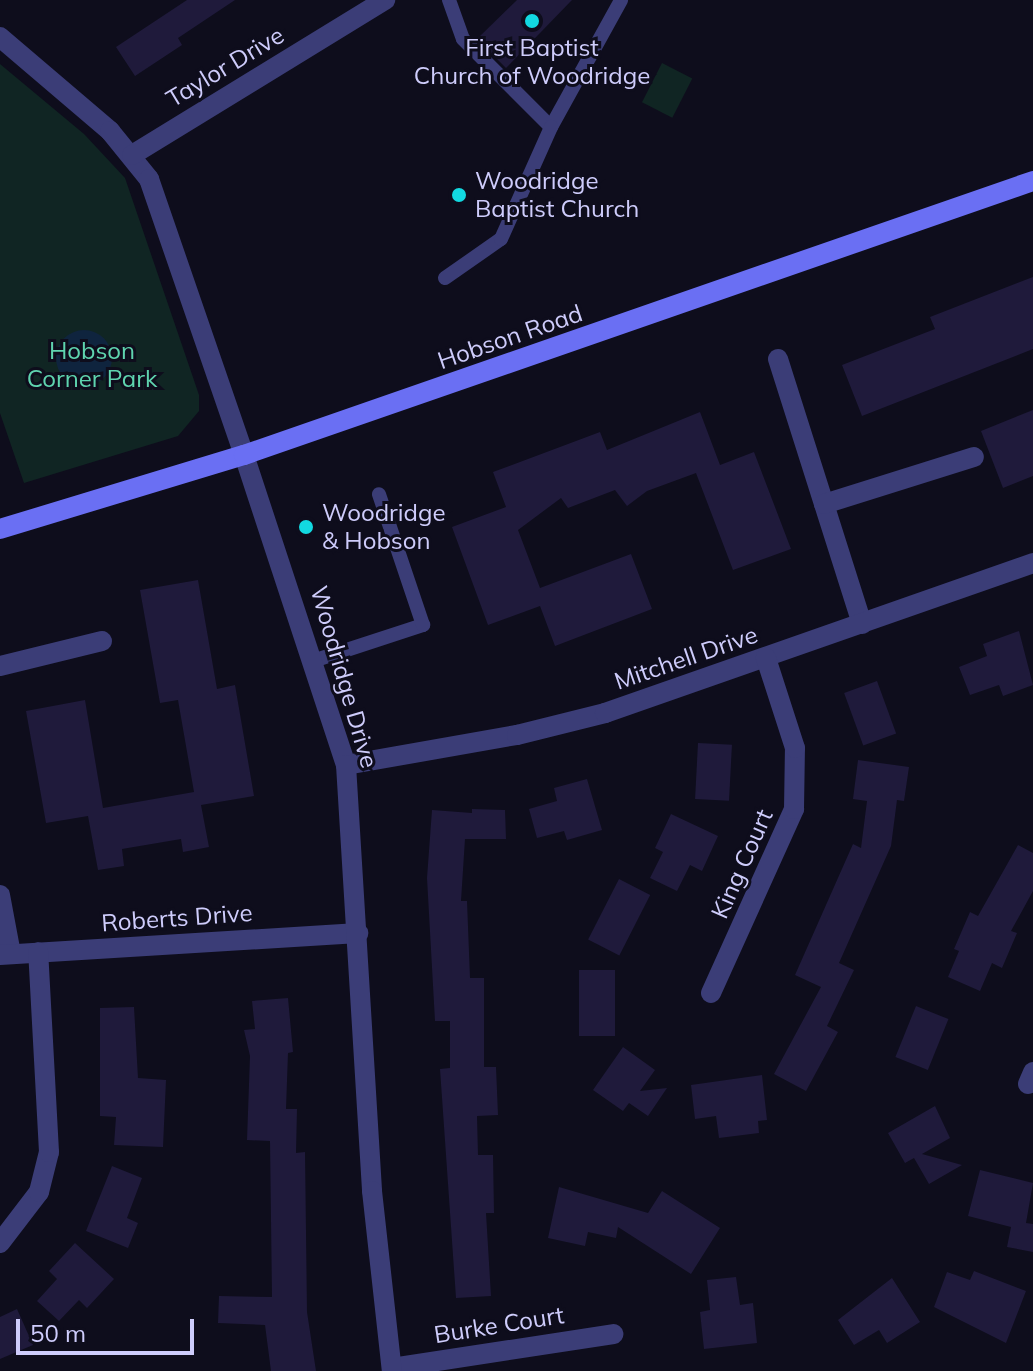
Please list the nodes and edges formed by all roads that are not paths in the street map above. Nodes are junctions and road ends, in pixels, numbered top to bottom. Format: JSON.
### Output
{"nodes":[{"id":1,"x":385,"y":0,"type":"edge"},
{"id":2,"x":621,"y":0,"type":"edge"},
{"id":3,"x":455,"y":2,"type":"edge"},
{"id":4,"x":0,"y":37,"type":"edge"},
{"id":5,"x":551,"y":127,"type":"junction"},
{"id":6,"x":132,"y":155,"type":"junction"},
{"id":7,"x":1033,"y":181,"type":"edge"},
{"id":8,"x":445,"y":278,"type":"dead end"},
{"id":9,"x":778,"y":359,"type":"dead end"},
{"id":10,"x":244,"y":455,"type":"junction"},
{"id":11,"x":974,"y":457,"type":"dead end"},
{"id":12,"x":379,"y":494,"type":"dead end"},
{"id":13,"x":824,"y":504,"type":"junction"},
{"id":14,"x":0,"y":529,"type":"edge"},
{"id":15,"x":1033,"y":563,"type":"edge"},
{"id":16,"x":862,"y":624,"type":"junction"},
{"id":17,"x":102,"y":641,"type":"dead end"},
{"id":18,"x":766,"y":658,"type":"junction"},
{"id":19,"x":316,"y":660,"type":"junction"},
{"id":20,"x":0,"y":666,"type":"edge"},
{"id":21,"x":346,"y":765,"type":"junction"},
{"id":22,"x":0,"y":895,"type":"edge"},
{"id":23,"x":358,"y":933,"type":"junction"},
{"id":24,"x":38,"y":952,"type":"junction"},
{"id":25,"x":6,"y":954,"type":"edge"},
{"id":26,"x":711,"y":993,"type":"dead end"},
{"id":27,"x":0,"y":1243,"type":"edge"},
{"id":28,"x":613,"y":1334,"type":"dead end"},
{"id":29,"x":392,"y":1370,"type":"edge"}],
"edges":[{"from":1,"to":6,"type":"street","name":"Taylor Drive"},
{"from":2,"to":5,"type":"lane"},
{"from":3,"to":5,"type":"lane"},
{"from":4,"to":6,"type":"street","name":"Woodridge Drive"},
{"from":5,"to":8,"type":"lane"},
{"from":6,"to":10,"type":"street","name":"Woodridge Drive"},
{"from":7,"to":10,"type":"main road","name":"Hobson Road"},
{"from":9,"to":13,"type":"street"},
{"from":10,"to":14,"type":"main road","name":"Hobson Road"},
{"from":10,"to":19,"type":"street","name":"Woodridge Drive"},
{"from":11,"to":13,"type":"street"},
{"from":12,"to":19,"type":"lane"},
{"from":13,"to":16,"type":"street"},
{"from":15,"to":16,"type":"street","name":"Mitchell Drive"},
{"from":16,"to":18,"type":"street","name":"Mitchell Drive"},
{"from":17,"to":20,"type":"street"},
{"from":18,"to":21,"type":"street","name":"Mitchell Drive"},
{"from":18,"to":26,"type":"street","name":"King Court"},
{"from":19,"to":21,"type":"street","name":"Woodridge Drive"},
{"from":21,"to":23,"type":"street","name":"Woodridge Drive"},
{"from":22,"to":25,"type":"street"},
{"from":23,"to":24,"type":"street","name":"Roberts Drive"},
{"from":23,"to":29,"type":"street","name":"Woodridge Drive"},
{"from":24,"to":25,"type":"street","name":"Roberts Drive"},
{"from":24,"to":27,"type":"street"},
{"from":28,"to":29,"type":"street","name":"Burke Court"}]}
